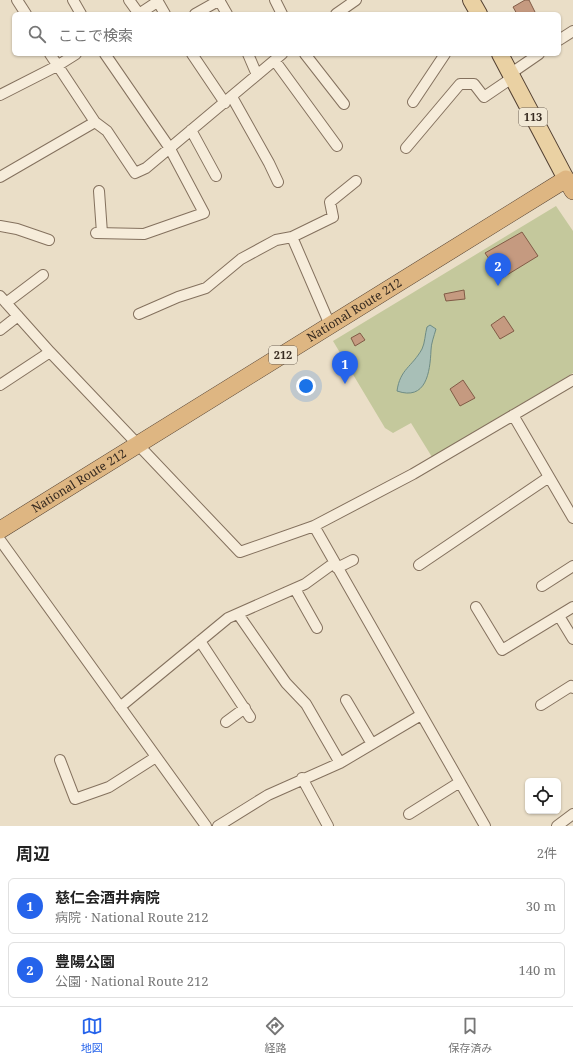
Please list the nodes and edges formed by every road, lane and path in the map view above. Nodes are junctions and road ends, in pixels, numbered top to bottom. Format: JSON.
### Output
{"nodes":[{"id":1,"x":17,"y":0,"type":"edge"},
{"id":2,"x":73,"y":0,"type":"edge"},
{"id":3,"x":129,"y":0,"type":"edge"},
{"id":4,"x":219,"y":0,"type":"edge"},
{"id":5,"x":275,"y":0,"type":"edge"},
{"id":6,"x":356,"y":0,"type":"edge"},
{"id":7,"x":471,"y":0,"type":"edge"},
{"id":8,"x":157,"y":1,"type":"edge"},
{"id":9,"x":25,"y":12,"type":"edge"},
{"id":10,"x":80,"y":12,"type":"edge"},
{"id":11,"x":138,"y":12,"type":"edge"},
{"id":12,"x":142,"y":12,"type":"edge"},
{"id":13,"x":164,"y":12,"type":"edge"},
{"id":14,"x":198,"y":12,"type":"edge"},
{"id":15,"x":226,"y":12,"type":"edge"},
{"id":16,"x":281,"y":12,"type":"edge"},
{"id":17,"x":339,"y":12,"type":"edge"},
{"id":18,"x":477,"y":12,"type":"edge"},
{"id":19,"x":573,"y":31,"type":"edge"},
{"id":20,"x":561,"y":39,"type":"edge"},
{"id":21,"x":51,"y":56,"type":"edge"},
{"id":22,"x":73,"y":56,"type":"edge"},
{"id":23,"x":106,"y":56,"type":"edge"},
{"id":24,"x":194,"y":56,"type":"edge"},
{"id":25,"x":249,"y":56,"type":"edge"},
{"id":26,"x":307,"y":56,"type":"edge"},
{"id":27,"x":444,"y":56,"type":"edge"},
{"id":28,"x":501,"y":56,"type":"edge"},
{"id":29,"x":536,"y":56,"type":"edge"},
{"id":30,"x":278,"y":57,"type":"edge"},
{"id":31,"x":57,"y":66,"type":"junction"},
{"id":32,"x":257,"y":75,"type":"junction"},
{"id":33,"x":511,"y":76,"type":"junction"},
{"id":34,"x":0,"y":94,"type":"edge"},
{"id":35,"x":228,"y":100,"type":"junction"},
{"id":36,"x":413,"y":102,"type":"dead end"},
{"id":37,"x":344,"y":104,"type":"dead end"},
{"id":38,"x":94,"y":122,"type":"junction"},
{"id":39,"x":191,"y":130,"type":"junction"},
{"id":40,"x":337,"y":146,"type":"dead end"},
{"id":41,"x":169,"y":147,"type":"junction"},
{"id":42,"x":406,"y":148,"type":"dead end"},
{"id":43,"x":216,"y":176,"type":"dead end"},
{"id":44,"x":0,"y":177,"type":"edge"},
{"id":45,"x":356,"y":181,"type":"dead end"},
{"id":46,"x":278,"y":182,"type":"dead end"},
{"id":47,"x":569,"y":185,"type":"edge"},
{"id":48,"x":99,"y":192,"type":"dead end"},
{"id":49,"x":0,"y":226,"type":"edge"},
{"id":50,"x":292,"y":237,"type":"junction"},
{"id":51,"x":49,"y":240,"type":"dead end"},
{"id":52,"x":43,"y":275,"type":"dead end"},
{"id":53,"x":3,"y":300,"type":"edge"},
{"id":54,"x":139,"y":314,"type":"dead end"},
{"id":55,"x":18,"y":316,"type":"junction"},
{"id":56,"x":330,"y":325,"type":"junction"},
{"id":57,"x":0,"y":330,"type":"edge"},
{"id":58,"x":50,"y":352,"type":"junction"},
{"id":59,"x":573,"y":380,"type":"edge"},
{"id":60,"x":0,"y":384,"type":"edge"},
{"id":61,"x":513,"y":415,"type":"junction"},
{"id":62,"x":137,"y":445,"type":"junction"},
{"id":63,"x":549,"y":477,"type":"junction"},
{"id":64,"x":573,"y":518,"type":"edge"},
{"id":65,"x":314,"y":526,"type":"junction"},
{"id":66,"x":0,"y":530,"type":"edge"},
{"id":67,"x":0,"y":540,"type":"edge"},
{"id":68,"x":353,"y":560,"type":"dead end"},
{"id":69,"x":419,"y":565,"type":"dead end"},
{"id":70,"x":335,"y":566,"type":"junction"},
{"id":71,"x":573,"y":566,"type":"edge"},
{"id":72,"x":542,"y":586,"type":"dead end"},
{"id":73,"x":295,"y":589,"type":"junction"},
{"id":74,"x":476,"y":607,"type":"dead end"},
{"id":75,"x":573,"y":607,"type":"edge"},
{"id":76,"x":238,"y":614,"type":"junction"},
{"id":77,"x":559,"y":616,"type":"junction"},
{"id":78,"x":317,"y":628,"type":"dead end"},
{"id":79,"x":573,"y":639,"type":"edge"},
{"id":80,"x":200,"y":641,"type":"junction"},
{"id":81,"x":573,"y":688,"type":"edge"},
{"id":82,"x":346,"y":700,"type":"dead end"},
{"id":83,"x":541,"y":705,"type":"dead end"},
{"id":84,"x":120,"y":707,"type":"junction"},
{"id":85,"x":422,"y":715,"type":"junction"},
{"id":86,"x":226,"y":722,"type":"dead end"},
{"id":87,"x":372,"y":744,"type":"junction"},
{"id":88,"x":156,"y":757,"type":"junction"},
{"id":89,"x":60,"y":760,"type":"dead end"},
{"id":90,"x":340,"y":763,"type":"junction"},
{"id":91,"x":302,"y":778,"type":"junction"},
{"id":92,"x":460,"y":782,"type":"junction"},
{"id":93,"x":409,"y":814,"type":"dead end"},
{"id":94,"x":573,"y":814,"type":"edge"},
{"id":95,"x":206,"y":826,"type":"edge"},
{"id":96,"x":218,"y":826,"type":"edge"},
{"id":97,"x":328,"y":826,"type":"edge"},
{"id":98,"x":485,"y":826,"type":"edge"},
{"id":99,"x":557,"y":826,"type":"edge"}],
"edges":[{"from":1,"to":9,"type":"street"},
{"from":2,"to":10,"type":"street"},
{"from":3,"to":11,"type":"street"},
{"from":4,"to":14,"type":"street"},
{"from":4,"to":15,"type":"street"},
{"from":5,"to":16,"type":"street"},
{"from":6,"to":17,"type":"street"},
{"from":7,"to":18,"type":"main road"},
{"from":8,"to":12,"type":"street"},
{"from":8,"to":13,"type":"street"},
{"from":19,"to":20,"type":"street"},
{"from":21,"to":31,"type":"street"},
{"from":22,"to":31,"type":"street"},
{"from":23,"to":41,"type":"street"},
{"from":24,"to":35,"type":"street"},
{"from":25,"to":32,"type":"street"},
{"from":26,"to":37,"type":"street"},
{"from":27,"to":36,"type":"street"},
{"from":28,"to":33,"type":"main road","number":"113"},
{"from":29,"to":33,"type":"street"},
{"from":30,"to":32,"type":"street"},
{"from":30,"to":40,"type":"street"},
{"from":31,"to":34,"type":"street"},
{"from":31,"to":38,"type":"street"},
{"from":32,"to":35,"type":"street"},
{"from":33,"to":42,"type":"street"},
{"from":33,"to":47,"type":"main road","number":"113"},
{"from":35,"to":39,"type":"street"},
{"from":35,"to":46,"type":"street"},
{"from":38,"to":41,"type":"street"},
{"from":38,"to":44,"type":"street"},
{"from":39,"to":41,"type":"street"},
{"from":39,"to":43,"type":"street"},
{"from":41,"to":48,"type":"street"},
{"from":45,"to":50,"type":"street"},
{"from":47,"to":56,"type":"highway","name":"National Route 212","number":"212"},
{"from":49,"to":51,"type":"street"},
{"from":50,"to":54,"type":"street"},
{"from":50,"to":56,"type":"street"},
{"from":52,"to":53,"type":"street"},
{"from":53,"to":55,"type":"street"},
{"from":55,"to":57,"type":"street"},
{"from":55,"to":58,"type":"street"},
{"from":56,"to":62,"type":"highway","name":"National Route 212","number":"212"},
{"from":58,"to":60,"type":"street"},
{"from":58,"to":62,"type":"street"},
{"from":59,"to":61,"type":"street"},
{"from":61,"to":63,"type":"street"},
{"from":61,"to":65,"type":"street"},
{"from":62,"to":65,"type":"street"},
{"from":62,"to":66,"type":"highway","name":"National Route 212","number":"212"},
{"from":63,"to":64,"type":"street"},
{"from":63,"to":69,"type":"street"},
{"from":65,"to":70,"type":"street"},
{"from":67,"to":84,"type":"street"},
{"from":68,"to":70,"type":"street"},
{"from":70,"to":73,"type":"street"},
{"from":70,"to":85,"type":"street"},
{"from":71,"to":72,"type":"street"},
{"from":73,"to":76,"type":"street"},
{"from":73,"to":78,"type":"street"},
{"from":74,"to":77,"type":"street"},
{"from":75,"to":77,"type":"street"},
{"from":76,"to":80,"type":"street"},
{"from":76,"to":90,"type":"street"},
{"from":77,"to":79,"type":"street"},
{"from":80,"to":84,"type":"street"},
{"from":80,"to":86,"type":"street"},
{"from":81,"to":83,"type":"street"},
{"from":82,"to":87,"type":"street"},
{"from":84,"to":88,"type":"street"},
{"from":85,"to":87,"type":"street"},
{"from":85,"to":92,"type":"street"},
{"from":87,"to":90,"type":"street"},
{"from":88,"to":89,"type":"street"},
{"from":88,"to":95,"type":"street"},
{"from":90,"to":91,"type":"street"},
{"from":91,"to":96,"type":"street"},
{"from":91,"to":97,"type":"street"},
{"from":92,"to":93,"type":"street"},
{"from":92,"to":98,"type":"street"},
{"from":94,"to":99,"type":"street"}]}
